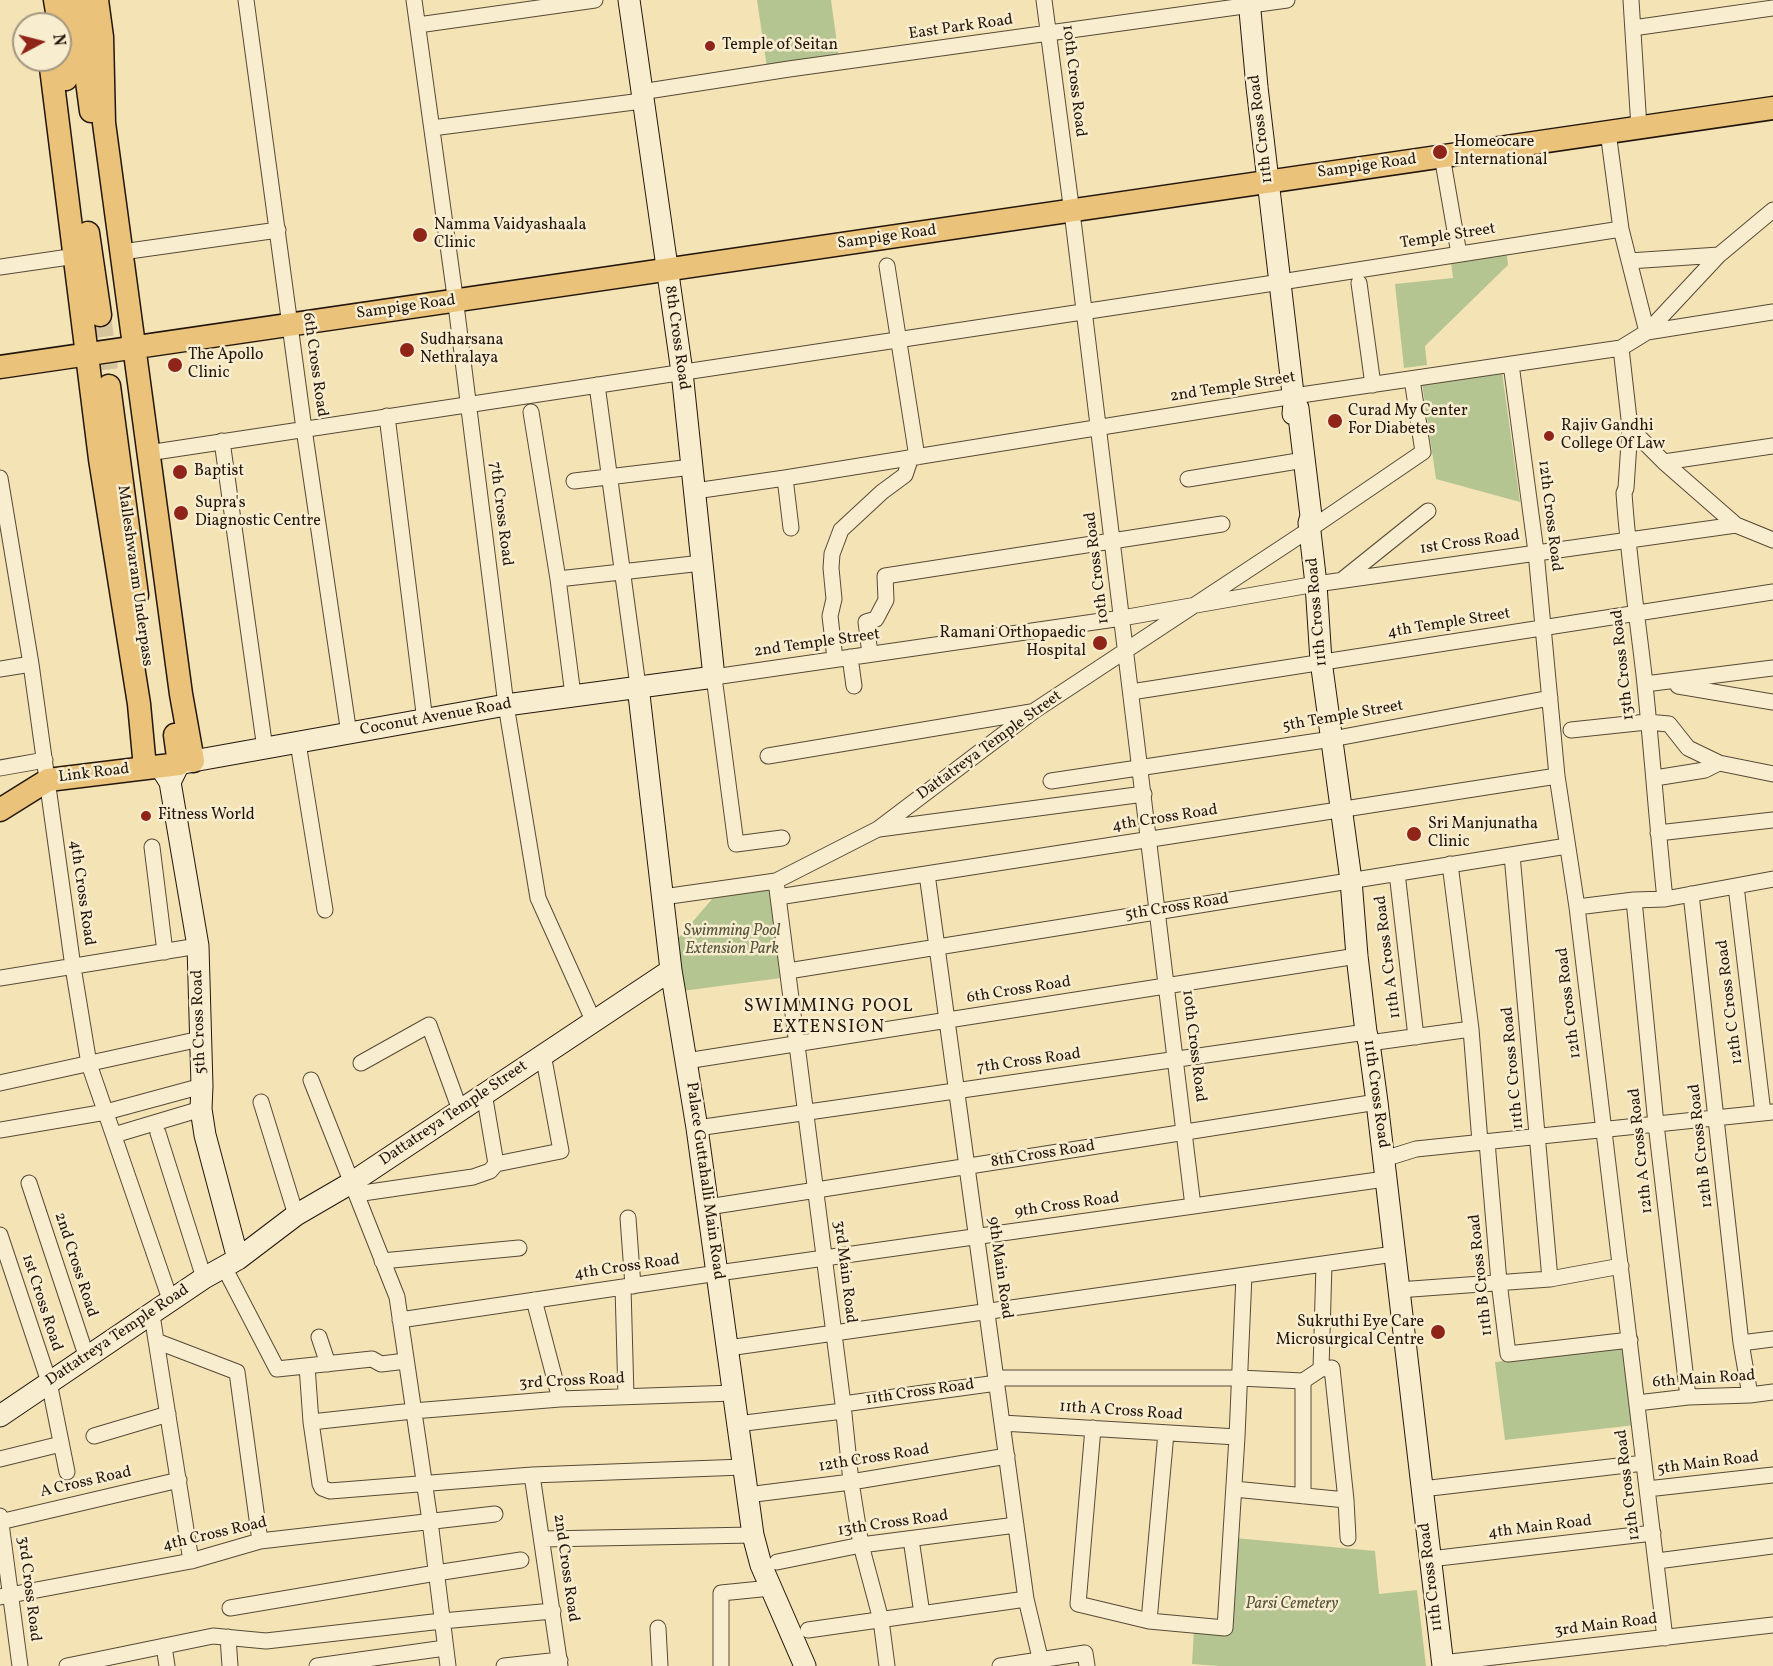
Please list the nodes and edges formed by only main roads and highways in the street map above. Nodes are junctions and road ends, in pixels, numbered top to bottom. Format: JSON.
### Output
{"nodes":[{"id":1,"x":76,"y":0,"type":"edge"},
{"id":2,"x":97,"y":0,"type":"edge"},
{"id":3,"x":52,"y":72,"type":"edge"},
{"id":4,"x":67,"y":72,"type":"edge"},
{"id":5,"x":1773,"y":108,"type":"edge"},
{"id":6,"x":135,"y":347,"type":"junction"},
{"id":7,"x":86,"y":354,"type":"junction"},
{"id":8,"x":0,"y":367,"type":"edge"},
{"id":9,"x":174,"y":720,"type":"joint"},
{"id":10,"x":169,"y":768,"type":"junction"},
{"id":11,"x":0,"y":810,"type":"edge"}],
"edges":[{"from":1,"to":4,"type":"main road"},
{"from":2,"to":6,"type":"main road"},
{"from":3,"to":7,"type":"main road"},
{"from":5,"to":6,"type":"main road","name":"Sampige Road"},
{"from":6,"to":7,"type":"main road","name":"Sampige Road"},
{"from":6,"to":10,"type":"main road"},
{"from":7,"to":8,"type":"main road","name":"Sampige Road"},
{"from":7,"to":10,"type":"main road"},
{"from":9,"to":10,"type":"main road","name":"5th Cross Road"},
{"from":9,"to":10,"type":"main road","name":"Malleshwaram Underpass"},
{"from":10,"to":11,"type":"main road","name":"Link Road"}]}
